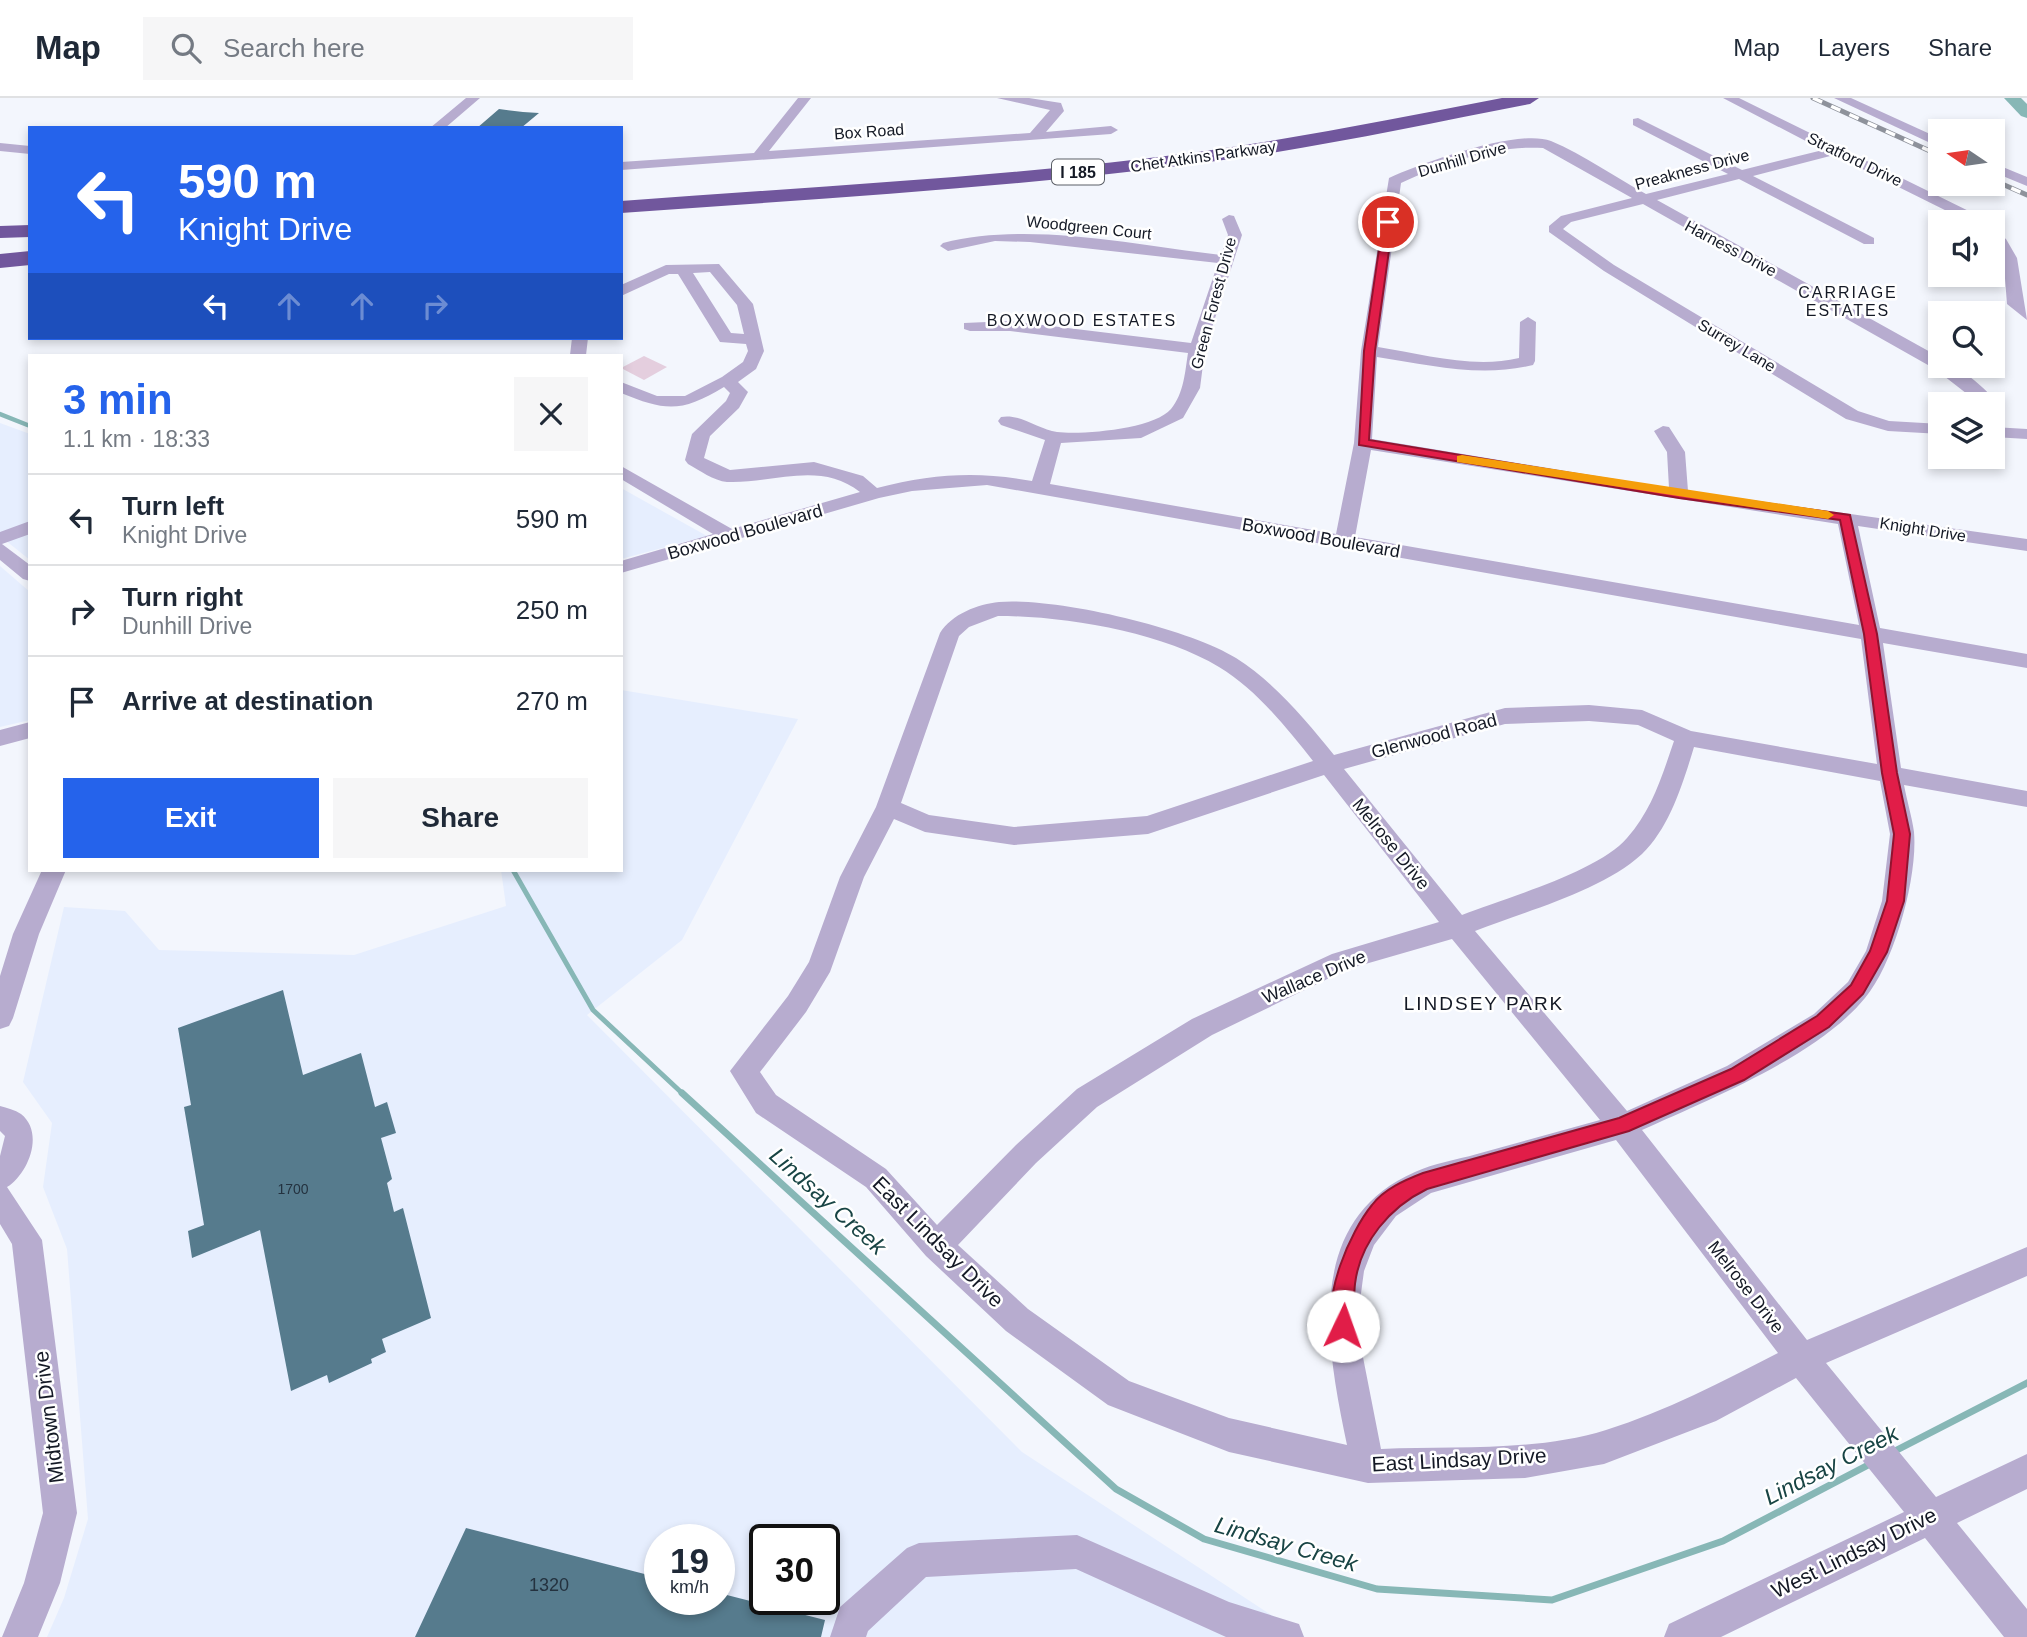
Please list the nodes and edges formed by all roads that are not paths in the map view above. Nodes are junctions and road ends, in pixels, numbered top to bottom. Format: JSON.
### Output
{"nodes":[{"id":1,"x":474,"y":98,"type":"edge"},
{"id":2,"x":805,"y":98,"type":"edge"},
{"id":3,"x":1003,"y":98,"type":"edge"},
{"id":4,"x":1479,"y":98,"type":"edge"},
{"id":5,"x":1530,"y":98,"type":"edge"},
{"id":6,"x":1729,"y":98,"type":"edge"},
{"id":7,"x":1840,"y":98,"type":"edge"},
{"id":8,"x":1011,"y":99,"type":"edge"},
{"id":9,"x":1638,"y":122,"type":"dead end"},
{"id":10,"x":439,"y":126,"type":"edge"},
{"id":11,"x":1111,"y":130,"type":"dead end"},
{"id":12,"x":1034,"y":137,"type":"junction"},
{"id":13,"x":1928,"y":138,"type":"edge"},
{"id":14,"x":4,"y":145,"type":"edge"},
{"id":15,"x":28,"y":150,"type":"edge"},
{"id":16,"x":1558,"y":150,"type":"joint"},
{"id":17,"x":1834,"y":150,"type":"junction"},
{"id":18,"x":758,"y":156,"type":"junction"},
{"id":19,"x":623,"y":166,"type":"edge"},
{"id":20,"x":2006,"y":173,"type":"edge"},
{"id":21,"x":1741,"y":175,"type":"junction"},
{"id":22,"x":2027,"y":182,"type":"edge"},
{"id":23,"x":623,"y":197,"type":"edge"},
{"id":24,"x":1643,"y":200,"type":"junction"},
{"id":25,"x":623,"y":207,"type":"edge"},
{"id":26,"x":1958,"y":210,"type":"edge"},
{"id":27,"x":1229,"y":219,"type":"dead end"},
{"id":28,"x":1560,"y":224,"type":"joint"},
{"id":29,"x":28,"y":231,"type":"edge"},
{"id":30,"x":0,"y":232,"type":"edge"},
{"id":31,"x":28,"y":240,"type":"edge"},
{"id":32,"x":1869,"y":241,"type":"dead end"},
{"id":33,"x":0,"y":242,"type":"edge"},
{"id":34,"x":2005,"y":245,"type":"edge"},
{"id":35,"x":948,"y":246,"type":"dead end"},
{"id":36,"x":28,"y":252,"type":"edge"},
{"id":37,"x":0,"y":254,"type":"edge"},
{"id":38,"x":28,"y":258,"type":"edge"},
{"id":39,"x":1228,"y":260,"type":"junction"},
{"id":40,"x":0,"y":261,"type":"edge"},
{"id":41,"x":2020,"y":263,"type":"edge"},
{"id":42,"x":683,"y":269,"type":"junction"},
{"id":43,"x":623,"y":290,"type":"edge"},
{"id":44,"x":2027,"y":315,"type":"edge"},
{"id":45,"x":1528,"y":322,"type":"dead end"},
{"id":46,"x":970,"y":326,"type":"dead end"},
{"id":47,"x":753,"y":340,"type":"junction"},
{"id":48,"x":1197,"y":349,"type":"junction"},
{"id":49,"x":1369,"y":351,"type":"junction"},
{"id":50,"x":1928,"y":358,"type":"edge"},
{"id":51,"x":1961,"y":378,"type":"edge"},
{"id":52,"x":728,"y":381,"type":"junction"},
{"id":53,"x":623,"y":388,"type":"edge"},
{"id":54,"x":1977,"y":392,"type":"edge"},
{"id":55,"x":1007,"y":421,"type":"dead end"},
{"id":56,"x":1928,"y":428,"type":"edge"},
{"id":57,"x":1663,"y":431,"type":"dead end"},
{"id":58,"x":2005,"y":432,"type":"edge"},
{"id":59,"x":2027,"y":434,"type":"edge"},
{"id":60,"x":1055,"y":438,"type":"junction"},
{"id":61,"x":1363,"y":443,"type":"junction"},
{"id":62,"x":623,"y":472,"type":"edge"},
{"id":63,"x":1040,"y":487,"type":"junction"},
{"id":64,"x":874,"y":494,"type":"junction"},
{"id":65,"x":1679,"y":495,"type":"junction"},
{"id":66,"x":1846,"y":517,"type":"junction"},
{"id":67,"x":28,"y":528,"type":"edge"},
{"id":68,"x":730,"y":536,"type":"junction"},
{"id":69,"x":0,"y":540,"type":"edge"},
{"id":70,"x":1345,"y":543,"type":"junction"},
{"id":71,"x":2027,"y":545,"type":"edge"},
{"id":72,"x":0,"y":550,"type":"edge"},
{"id":73,"x":623,"y":566,"type":"edge"},
{"id":74,"x":28,"y":573,"type":"edge"},
{"id":75,"x":1871,"y":634,"type":"junction"},
{"id":76,"x":2027,"y":661,"type":"edge"},
{"id":77,"x":28,"y":731,"type":"edge"},
{"id":78,"x":0,"y":738,"type":"edge"},
{"id":79,"x":1686,"y":738,"type":"junction"},
{"id":80,"x":1328,"y":765,"type":"junction"},
{"id":81,"x":1889,"y":773,"type":"junction"},
{"id":82,"x":2027,"y":799,"type":"edge"},
{"id":83,"x":888,"y":807,"type":"junction"},
{"id":84,"x":53,"y":872,"type":"edge"},
{"id":85,"x":1457,"y":927,"type":"junction"},
{"id":86,"x":0,"y":1018,"type":"edge"},
{"id":87,"x":750,"y":1063,"type":"joint"},
{"id":88,"x":0,"y":1118,"type":"edge"},
{"id":89,"x":1622,"y":1126,"type":"junction"},
{"id":90,"x":0,"y":1177,"type":"edge"},
{"id":91,"x":0,"y":1198,"type":"edge"},
{"id":92,"x":937,"y":1247,"type":"junction"},
{"id":93,"x":2027,"y":1261,"type":"edge"},
{"id":94,"x":1801,"y":1358,"type":"junction"},
{"id":95,"x":1368,"y":1466,"type":"junction"},
{"id":96,"x":2027,"y":1471,"type":"edge"},
{"id":97,"x":1930,"y":1517,"type":"junction"},
{"id":98,"x":1263,"y":1635,"type":"edge"},
{"id":99,"x":20,"y":1637,"type":"edge"},
{"id":100,"x":848,"y":1637,"type":"edge"},
{"id":101,"x":1682,"y":1637,"type":"edge"},
{"id":102,"x":2027,"y":1637,"type":"edge"}],
"edges":[{"from":1,"to":10,"type":"street"},
{"from":2,"to":18,"type":"street"},
{"from":3,"to":8,"type":"street"},
{"from":4,"to":23,"type":"highway","name":"Chet Atkins Parkway","number":"I 185"},
{"from":5,"to":25,"type":"highway","name":"Chet Atkins Parkway","number":"I 185"},
{"from":6,"to":17,"type":"street","name":"Stratford Drive"},
{"from":7,"to":13,"type":"street"},
{"from":8,"to":12,"type":"street"},
{"from":9,"to":21,"type":"street"},
{"from":11,"to":12,"type":"street","name":"Box Road"},
{"from":12,"to":18,"type":"street","name":"Box Road"},
{"from":14,"to":15,"type":"street"},
{"from":16,"to":24,"type":"street","name":"Harness Drive"},
{"from":16,"to":49,"type":"street","name":"Dunhill Drive"},
{"from":17,"to":21,"type":"street","name":"Preakness Drive"},
{"from":17,"to":26,"type":"street","name":"Stratford Drive"},
{"from":18,"to":19,"type":"street","name":"Box Road"},
{"from":20,"to":22,"type":"street"},
{"from":21,"to":24,"type":"street","name":"Preakness Drive"},
{"from":21,"to":32,"type":"street"},
{"from":24,"to":28,"type":"street","name":"Preakness Drive"},
{"from":24,"to":50,"type":"street","name":"Harness Drive"},
{"from":27,"to":39,"type":"street","name":"Green Forest Drive"},
{"from":28,"to":56,"type":"street","name":"Surrey Lane"},
{"from":29,"to":30,"type":"highway"},
{"from":31,"to":33,"type":"highway"},
{"from":34,"to":41,"type":"street"},
{"from":35,"to":39,"type":"street","name":"Woodgreen Court"},
{"from":36,"to":37,"type":"highway"},
{"from":38,"to":40,"type":"highway"},
{"from":39,"to":48,"type":"street","name":"Green Forest Drive"},
{"from":41,"to":44,"type":"street"},
{"from":42,"to":43,"type":"street"},
{"from":42,"to":47,"type":"street"},
{"from":42,"to":47,"type":"street"},
{"from":45,"to":49,"type":"street"},
{"from":46,"to":48,"type":"street"},
{"from":47,"to":52,"type":"street"},
{"from":48,"to":60,"type":"street","name":"Green Forest Drive"},
{"from":49,"to":61,"type":"street","name":"Dunhill Drive"},
{"from":51,"to":54,"type":"street","name":"Harness Drive"},
{"from":52,"to":53,"type":"street"},
{"from":52,"to":64,"type":"street"},
{"from":55,"to":60,"type":"street"},
{"from":57,"to":65,"type":"street"},
{"from":58,"to":59,"type":"street"},
{"from":60,"to":63,"type":"street"},
{"from":61,"to":65,"type":"street","name":"Knight Drive"},
{"from":61,"to":70,"type":"street","name":"Dunhill Drive"},
{"from":62,"to":68,"type":"street"},
{"from":63,"to":64,"type":"street","name":"Boxwood Boulevard"},
{"from":63,"to":70,"type":"street","name":"Boxwood Boulevard"},
{"from":64,"to":68,"type":"street","name":"Boxwood Boulevard"},
{"from":65,"to":66,"type":"street","name":"Knight Drive"},
{"from":66,"to":71,"type":"street","name":"Knight Drive"},
{"from":66,"to":75,"type":"street"},
{"from":67,"to":69,"type":"street"},
{"from":68,"to":73,"type":"street","name":"Boxwood Boulevard"},
{"from":70,"to":75,"type":"street","name":"Boxwood Boulevard"},
{"from":72,"to":74,"type":"street"},
{"from":75,"to":76,"type":"street","name":"Boxwood Boulevard"},
{"from":75,"to":81,"type":"street"},
{"from":77,"to":78,"type":"street"},
{"from":79,"to":80,"type":"street","name":"Glenwood Road"},
{"from":79,"to":81,"type":"street","name":"Glenwood Road"},
{"from":79,"to":85,"type":"street","name":"Wallace Drive"},
{"from":80,"to":83,"type":"street","name":"Glenwood Road"},
{"from":80,"to":83,"type":"street","name":"Melrose Drive"},
{"from":80,"to":85,"type":"street","name":"Melrose Drive"},
{"from":81,"to":82,"type":"street","name":"Glenwood Road"},
{"from":81,"to":89,"type":"street"},
{"from":83,"to":87,"type":"street","name":"Melrose Drive"},
{"from":84,"to":86,"type":"street"},
{"from":85,"to":89,"type":"street","name":"Melrose Drive"},
{"from":85,"to":92,"type":"street","name":"Wallace Drive"},
{"from":87,"to":92,"type":"street","name":"East Lindsay Drive"},
{"from":88,"to":90,"type":"street"},
{"from":89,"to":94,"type":"street","name":"Melrose Drive"},
{"from":89,"to":95,"type":"street"},
{"from":91,"to":99,"type":"street","name":"Midtown Drive"},
{"from":92,"to":95,"type":"street","name":"East Lindsay Drive"},
{"from":93,"to":94,"type":"street","name":"East Lindsay Drive"},
{"from":94,"to":95,"type":"street","name":"East Lindsay Drive"},
{"from":94,"to":97,"type":"street","name":"Melrose Drive"},
{"from":96,"to":97,"type":"street","name":"West Lindsay Drive"},
{"from":97,"to":101,"type":"street","name":"West Lindsay Drive"},
{"from":97,"to":102,"type":"street","name":"Melrose Drive"},
{"from":98,"to":100,"type":"street"}]}
